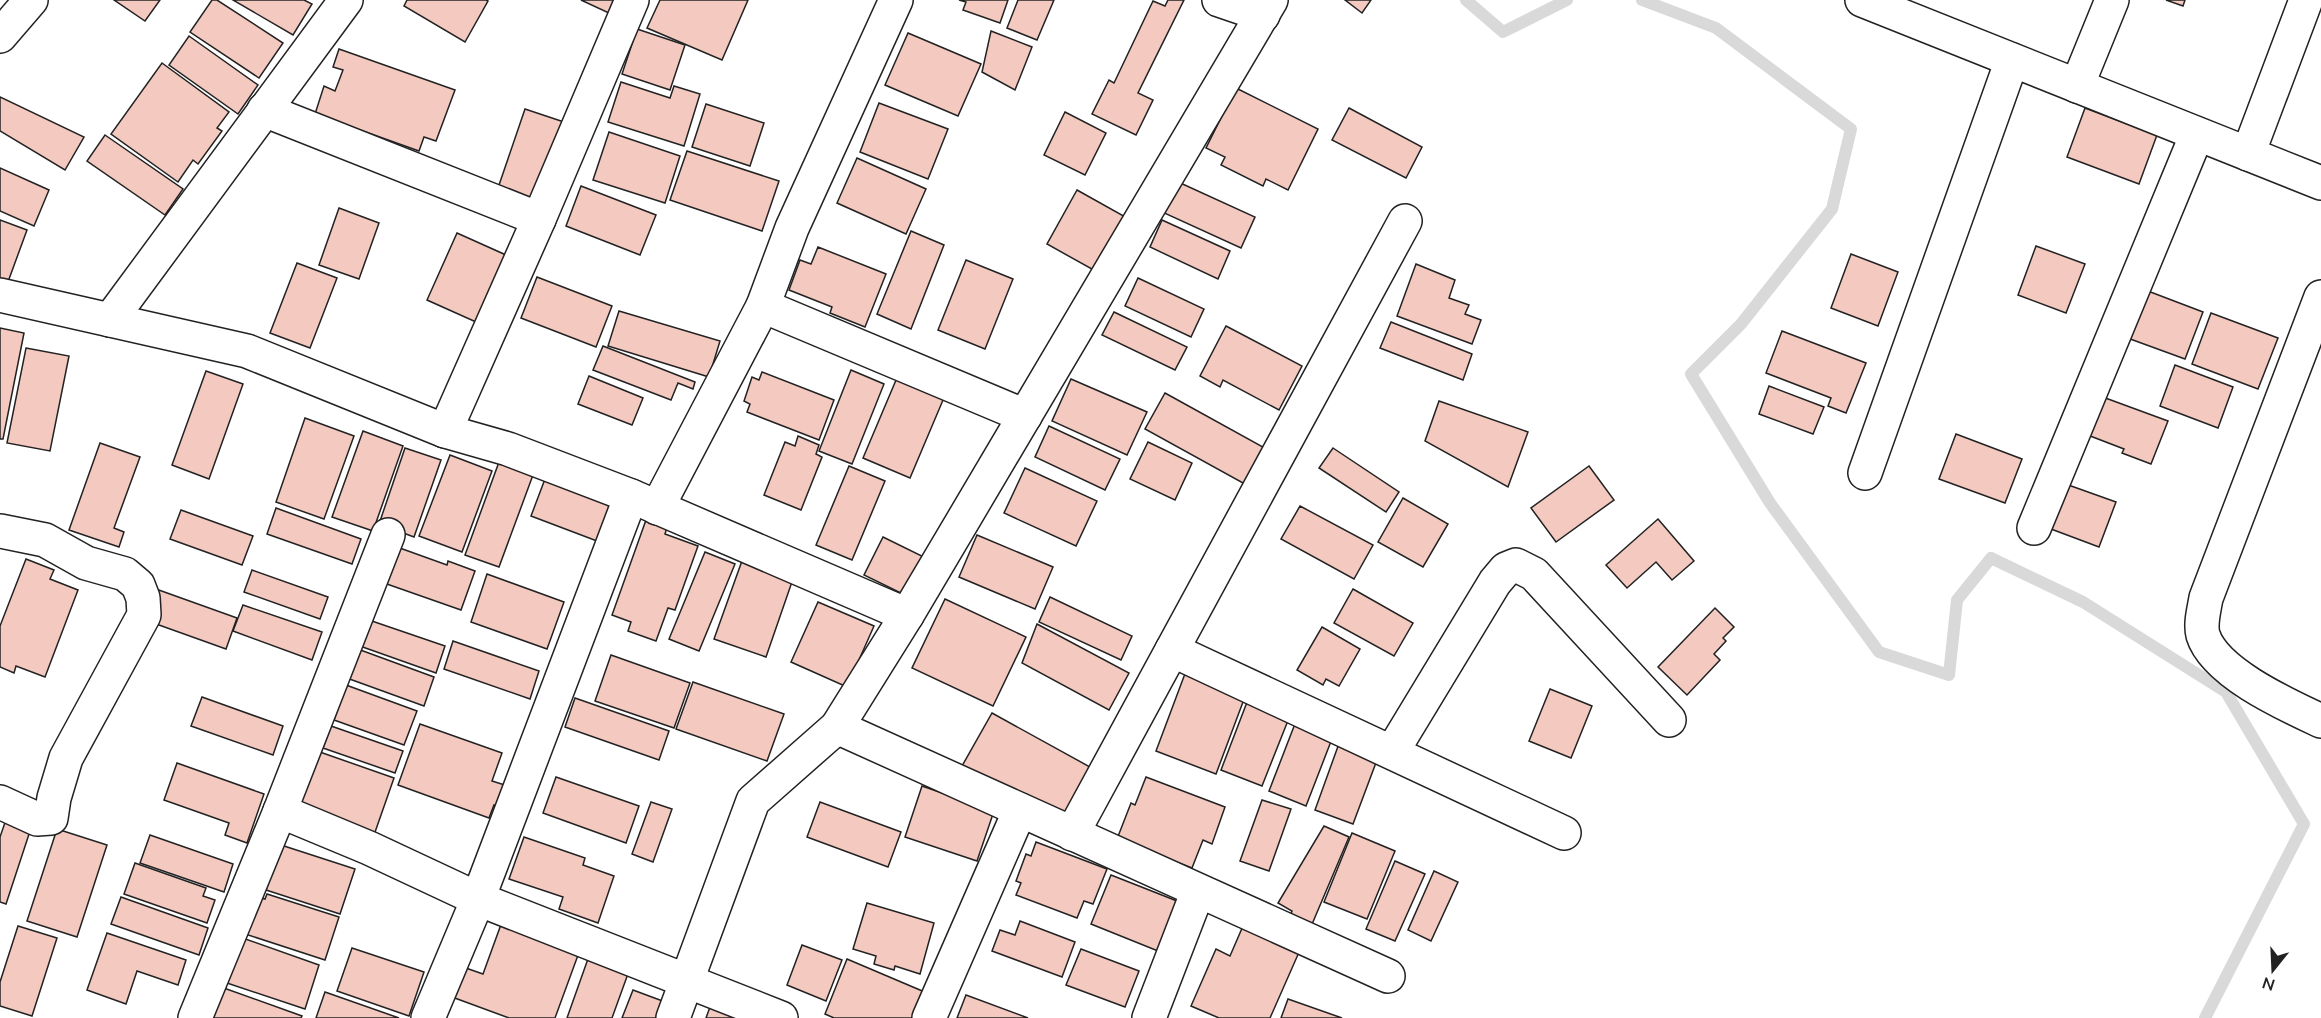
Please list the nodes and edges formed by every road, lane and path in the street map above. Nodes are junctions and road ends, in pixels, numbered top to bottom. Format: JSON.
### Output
{"nodes":[{"id":1,"x":31,"y":0,"type":"edge"},
{"id":2,"x":346,"y":0,"type":"edge"},
{"id":3,"x":632,"y":0,"type":"edge"},
{"id":4,"x":896,"y":0,"type":"edge"},
{"id":5,"x":1219,"y":0,"type":"edge"},
{"id":6,"x":1862,"y":0,"type":"edge"},
{"id":7,"x":2112,"y":0,"type":"edge"},
{"id":8,"x":2307,"y":0,"type":"edge"},
{"id":9,"x":1267,"y":7,"type":"edge"},
{"id":10,"x":1900,"y":7,"type":"edge"},
{"id":11,"x":0,"y":36,"type":"edge"},
{"id":12,"x":2012,"y":60,"type":"junction"},
{"id":13,"x":2076,"y":86,"type":"junction"},
{"id":14,"x":264,"y":110,"type":"junction"},
{"id":15,"x":2197,"y":134,"type":"junction"},
{"id":16,"x":2248,"y":154,"type":"junction"},
{"id":17,"x":2321,"y":183,"type":"edge"},
{"id":18,"x":539,"y":219,"type":"junction"},
{"id":19,"x":1405,"y":221,"type":"dead end"},
{"id":20,"x":0,"y":296,"type":"edge"},
{"id":21,"x":2321,"y":297,"type":"edge"},
{"id":22,"x":763,"y":306,"type":"junction"},
{"id":23,"x":110,"y":320,"type":"junction"},
{"id":24,"x":1025,"y":416,"type":"junction"},
{"id":25,"x":445,"y":431,"type":"junction"},
{"id":26,"x":1865,"y":473,"type":"dead end"},
{"id":27,"x":644,"y":502,"type":"junction"},
{"id":28,"x":2034,"y":528,"type":"dead end"},
{"id":29,"x":0,"y":531,"type":"edge"},
{"id":30,"x":388,"y":535,"type":"dead end"},
{"id":31,"x":907,"y":615,"type":"junction"},
{"id":32,"x":1172,"y":650,"type":"junction"},
{"id":33,"x":1669,"y":720,"type":"dead end"},
{"id":34,"x":2321,"y":721,"type":"edge"},
{"id":35,"x":837,"y":727,"type":"junction"},
{"id":36,"x":1392,"y":752,"type":"junction"},
{"id":37,"x":0,"y":802,"type":"edge"},
{"id":38,"x":1020,"y":810,"type":"junction"},
{"id":39,"x":280,"y":811,"type":"junction"},
{"id":40,"x":1564,"y":833,"type":"dead end"},
{"id":41,"x":1072,"y":834,"type":"junction"},
{"id":42,"x":1198,"y":891,"type":"junction"},
{"id":43,"x":478,"y":899,"type":"junction"},
{"id":44,"x":1388,"y":976,"type":"dead end"},
{"id":45,"x":687,"y":981,"type":"junction"},
{"id":46,"x":195,"y":1018,"type":"edge"},
{"id":47,"x":428,"y":1018,"type":"edge"},
{"id":48,"x":673,"y":1018,"type":"edge"},
{"id":49,"x":781,"y":1018,"type":"edge"},
{"id":50,"x":928,"y":1018,"type":"edge"},
{"id":51,"x":1149,"y":1018,"type":"edge"}],
"edges":[{"from":1,"to":11,"type":"street"},
{"from":2,"to":14,"type":"street"},
{"from":3,"to":18,"type":"street"},
{"from":4,"to":22,"type":"street"},
{"from":5,"to":9,"type":"street"},
{"from":6,"to":10,"type":"street"},
{"from":7,"to":13,"type":"street"},
{"from":8,"to":16,"type":"street"},
{"from":9,"to":24,"type":"street"},
{"from":10,"to":12,"type":"street"},
{"from":12,"to":13,"type":"street"},
{"from":12,"to":26,"type":"street"},
{"from":13,"to":15,"type":"street"},
{"from":14,"to":18,"type":"street"},
{"from":14,"to":23,"type":"street"},
{"from":15,"to":16,"type":"street"},
{"from":15,"to":28,"type":"street"},
{"from":16,"to":17,"type":"street"},
{"from":18,"to":25,"type":"street"},
{"from":19,"to":32,"type":"street"},
{"from":20,"to":23,"type":"street"},
{"from":21,"to":34,"type":"street"},
{"from":22,"to":24,"type":"street"},
{"from":22,"to":27,"type":"street"},
{"from":23,"to":25,"type":"street"},
{"from":24,"to":31,"type":"street"},
{"from":25,"to":27,"type":"street"},
{"from":27,"to":31,"type":"street"},
{"from":27,"to":43,"type":"street"},
{"from":29,"to":37,"type":"street"},
{"from":30,"to":39,"type":"street"},
{"from":31,"to":35,"type":"street"},
{"from":32,"to":36,"type":"street"},
{"from":32,"to":41,"type":"street"},
{"from":33,"to":36,"type":"street"},
{"from":35,"to":38,"type":"street"},
{"from":35,"to":45,"type":"street"},
{"from":36,"to":40,"type":"street"},
{"from":38,"to":41,"type":"street"},
{"from":38,"to":50,"type":"street"},
{"from":39,"to":43,"type":"street"},
{"from":39,"to":46,"type":"street"},
{"from":41,"to":42,"type":"street"},
{"from":42,"to":44,"type":"street"},
{"from":42,"to":51,"type":"street"},
{"from":43,"to":45,"type":"street"},
{"from":43,"to":47,"type":"street"},
{"from":45,"to":48,"type":"street"},
{"from":45,"to":49,"type":"street"}]}
